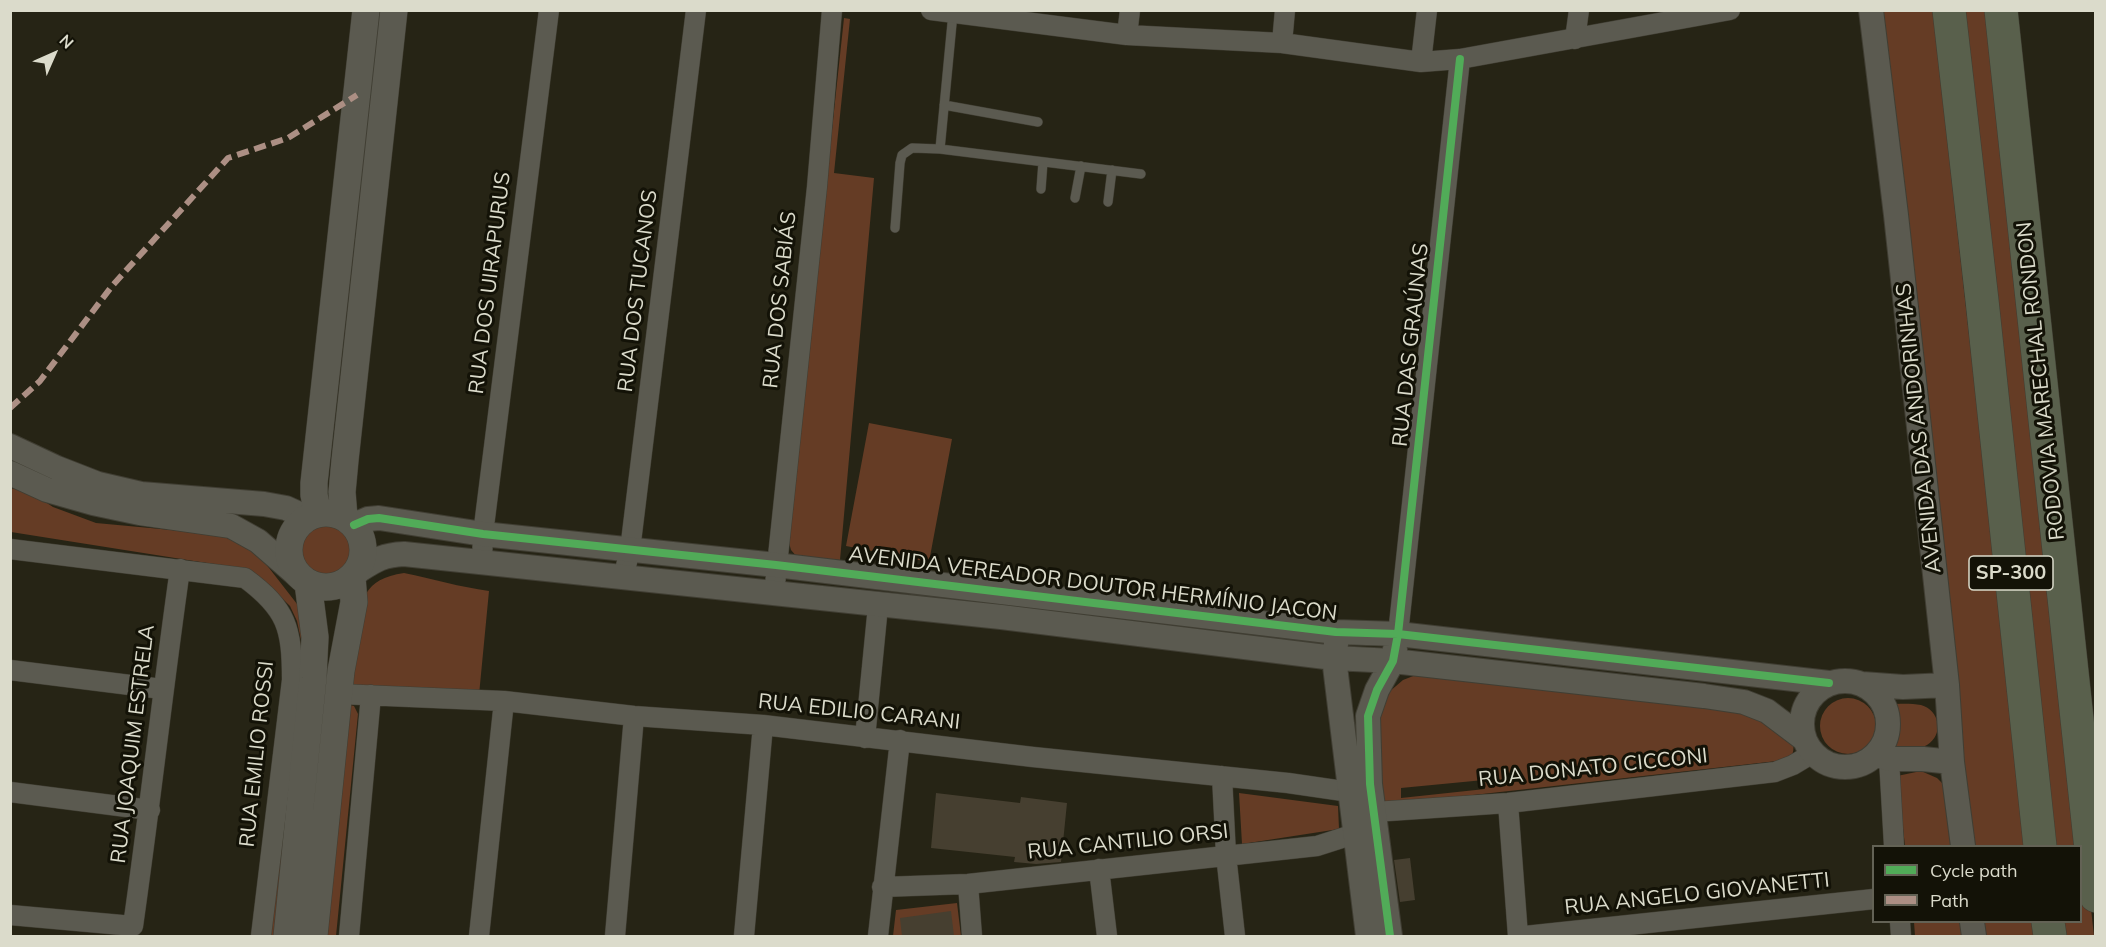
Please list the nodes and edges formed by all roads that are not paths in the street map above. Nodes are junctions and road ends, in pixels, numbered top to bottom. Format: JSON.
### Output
{"nodes":[{"id":1,"x":366,"y":10,"type":"edge"},
{"id":2,"x":394,"y":10,"type":"edge"},
{"id":3,"x":549,"y":10,"type":"edge"},
{"id":4,"x":696,"y":10,"type":"edge"},
{"id":5,"x":832,"y":10,"type":"edge"},
{"id":6,"x":931,"y":10,"type":"edge"},
{"id":7,"x":1130,"y":10,"type":"edge"},
{"id":8,"x":1285,"y":10,"type":"edge"},
{"id":9,"x":1427,"y":10,"type":"edge"},
{"id":10,"x":1579,"y":10,"type":"edge"},
{"id":11,"x":1871,"y":10,"type":"edge"},
{"id":12,"x":1949,"y":10,"type":"edge"},
{"id":13,"x":2001,"y":10,"type":"edge"},
{"id":14,"x":1730,"y":11,"type":"edge"},
{"id":15,"x":953,"y":13,"type":"junction"},
{"id":16,"x":982,"y":13,"type":"edge"},
{"id":17,"x":1127,"y":35,"type":"junction"},
{"id":18,"x":1575,"y":39,"type":"junction"},
{"id":19,"x":1282,"y":43,"type":"junction"},
{"id":20,"x":1460,"y":59,"type":"junction"},
{"id":21,"x":1420,"y":62,"type":"junction"},
{"id":22,"x":944,"y":105,"type":"junction"},
{"id":23,"x":1038,"y":122,"type":"dead end"},
{"id":24,"x":940,"y":149,"type":"junction"},
{"id":25,"x":1043,"y":162,"type":"junction"},
{"id":26,"x":1081,"y":166,"type":"junction"},
{"id":27,"x":1112,"y":170,"type":"junction"},
{"id":28,"x":1141,"y":174,"type":"dead end"},
{"id":29,"x":1041,"y":189,"type":"dead end"},
{"id":30,"x":1075,"y":198,"type":"dead end"},
{"id":31,"x":1108,"y":202,"type":"dead end"},
{"id":32,"x":895,"y":228,"type":"dead end"},
{"id":33,"x":10,"y":446,"type":"edge"},
{"id":34,"x":10,"y":473,"type":"edge"},
{"id":35,"x":330,"y":518,"type":"junction"},
{"id":36,"x":483,"y":534,"type":"junction"},
{"id":37,"x":10,"y":549,"type":"edge"},
{"id":38,"x":630,"y":550,"type":"junction"},
{"id":39,"x":482,"y":561,"type":"junction"},
{"id":40,"x":776,"y":565,"type":"junction"},
{"id":41,"x":180,"y":569,"type":"junction"},
{"id":42,"x":354,"y":575,"type":"junction"},
{"id":43,"x":624,"y":578,"type":"junction"},
{"id":44,"x":302,"y":579,"type":"junction"},
{"id":45,"x":774,"y":594,"type":"junction"},
{"id":46,"x":878,"y":606,"type":"junction"},
{"id":47,"x":1336,"y":633,"type":"junction"},
{"id":48,"x":1398,"y":634,"type":"junction"},
{"id":49,"x":1334,"y":658,"type":"junction"},
{"id":50,"x":1393,"y":661,"type":"junction"},
{"id":51,"x":10,"y":670,"type":"edge"},
{"id":52,"x":1830,"y":683,"type":"junction"},
{"id":53,"x":1863,"y":684,"type":"junction"},
{"id":54,"x":1947,"y":685,"type":"junction"},
{"id":55,"x":162,"y":689,"type":"junction"},
{"id":56,"x":339,"y":694,"type":"junction"},
{"id":57,"x":371,"y":695,"type":"junction"},
{"id":58,"x":504,"y":701,"type":"junction"},
{"id":59,"x":634,"y":716,"type":"junction"},
{"id":60,"x":763,"y":725,"type":"junction"},
{"id":61,"x":865,"y":738,"type":"junction"},
{"id":62,"x":900,"y":740,"type":"junction"},
{"id":63,"x":1809,"y":746,"type":"junction"},
{"id":64,"x":1883,"y":757,"type":"junction"},
{"id":65,"x":1953,"y":762,"type":"junction"},
{"id":66,"x":1222,"y":776,"type":"junction"},
{"id":67,"x":10,"y":792,"type":"edge"},
{"id":68,"x":1508,"y":803,"type":"junction"},
{"id":69,"x":150,"y":810,"type":"junction"},
{"id":70,"x":1365,"y":813,"type":"junction"},
{"id":71,"x":1894,"y":845,"type":"edge"},
{"id":72,"x":1963,"y":845,"type":"edge"},
{"id":73,"x":2040,"y":845,"type":"edge"},
{"id":74,"x":1226,"y":855,"type":"junction"},
{"id":75,"x":1100,"y":870,"type":"junction"},
{"id":76,"x":968,"y":884,"type":"junction"},
{"id":77,"x":882,"y":887,"type":"junction"},
{"id":78,"x":2096,"y":896,"type":"edge"},
{"id":79,"x":1872,"y":899,"type":"edge"},
{"id":80,"x":10,"y":915,"type":"edge"},
{"id":81,"x":261,"y":936,"type":"edge"},
{"id":82,"x":287,"y":936,"type":"edge"},
{"id":83,"x":314,"y":936,"type":"edge"},
{"id":84,"x":349,"y":936,"type":"edge"},
{"id":85,"x":479,"y":936,"type":"edge"},
{"id":86,"x":615,"y":936,"type":"edge"},
{"id":87,"x":744,"y":936,"type":"edge"},
{"id":88,"x":878,"y":936,"type":"edge"},
{"id":89,"x":972,"y":936,"type":"edge"},
{"id":90,"x":1107,"y":936,"type":"edge"},
{"id":91,"x":1235,"y":936,"type":"edge"},
{"id":92,"x":1368,"y":936,"type":"edge"},
{"id":93,"x":1389,"y":936,"type":"edge"},
{"id":94,"x":1518,"y":936,"type":"edge"},
{"id":95,"x":1526,"y":936,"type":"edge"}],
"edges":[{"from":1,"to":35,"type":"main road"},
{"from":2,"to":35,"type":"main road"},
{"from":3,"to":36,"type":"street","name":"RUA DOS UIRAPURUS"},
{"from":4,"to":38,"type":"street","name":"RUA DOS TUCANOS"},
{"from":5,"to":40,"type":"street","name":"RUA DOS SABIÁS"},
{"from":6,"to":15,"type":"street"},
{"from":7,"to":17,"type":"street"},
{"from":8,"to":19,"type":"street"},
{"from":9,"to":21,"type":"street"},
{"from":10,"to":18,"type":"street"},
{"from":11,"to":54,"type":"street","name":"AVENIDA DAS ANDORINHAS"},
{"from":12,"to":73,"type":"highway","number":"SP-300"},
{"from":13,"to":78,"type":"highway","name":"RODOVIA MARECHAL RONDON","number":"SP-300"},
{"from":14,"to":18,"type":"street"},
{"from":15,"to":16,"type":"street"},
{"from":15,"to":22,"type":"lane"},
{"from":16,"to":17,"type":"street"},
{"from":17,"to":19,"type":"street"},
{"from":18,"to":20,"type":"street"},
{"from":19,"to":21,"type":"street"},
{"from":20,"to":21,"type":"street"},
{"from":20,"to":48,"type":"street","name":"RUA DAS GRAÚNAS"},
{"from":22,"to":23,"type":"lane"},
{"from":22,"to":24,"type":"lane"},
{"from":24,"to":25,"type":"lane"},
{"from":24,"to":32,"type":"lane"},
{"from":25,"to":26,"type":"lane"},
{"from":25,"to":29,"type":"lane"},
{"from":26,"to":27,"type":"lane"},
{"from":26,"to":30,"type":"lane"},
{"from":27,"to":28,"type":"lane"},
{"from":27,"to":31,"type":"lane"},
{"from":33,"to":35,"type":"street"},
{"from":34,"to":44,"type":"street"},
{"from":35,"to":36,"type":"street","name":"AVENIDA VEREADOR DOUTOR HERMÍNIO JACON"},
{"from":35,"to":42,"type":"main road"},
{"from":35,"to":44,"type":"main road"},
{"from":36,"to":38,"type":"street","name":"AVENIDA VEREADOR DOUTOR HERMÍNIO JACON"},
{"from":36,"to":39,"type":"street","name":"RUA DOS UIRAPURUS"},
{"from":37,"to":41,"type":"street","name":"RUA EMILIO ROSSI"},
{"from":38,"to":40,"type":"street","name":"AVENIDA VEREADOR DOUTOR HERMÍNIO JACON"},
{"from":38,"to":43,"type":"street","name":"RUA DOS TUCANOS"},
{"from":39,"to":42,"type":"street"},
{"from":39,"to":43,"type":"street"},
{"from":40,"to":45,"type":"street","name":"RUA DOS SABIÁS"},
{"from":40,"to":47,"type":"street","name":"AVENIDA VEREADOR DOUTOR HERMÍNIO JACON"},
{"from":41,"to":55,"type":"street","name":"RUA JOAQUIM ESTRELA"},
{"from":41,"to":81,"type":"street","name":"RUA EMILIO ROSSI"},
{"from":42,"to":44,"type":"main road"},
{"from":42,"to":56,"type":"main road"},
{"from":43,"to":45,"type":"street"},
{"from":44,"to":82,"type":"main road"},
{"from":45,"to":46,"type":"street"},
{"from":46,"to":49,"type":"street"},
{"from":46,"to":61,"type":"street"},
{"from":47,"to":48,"type":"street","name":"AVENIDA VEREADOR DOUTOR HERMÍNIO JACON"},
{"from":47,"to":49,"type":"street"},
{"from":48,"to":50,"type":"street"},
{"from":48,"to":52,"type":"street","name":"AVENIDA VEREADOR DOUTOR HERMÍNIO JACON"},
{"from":49,"to":50,"type":"street"},
{"from":49,"to":70,"type":"street"},
{"from":50,"to":63,"type":"street"},
{"from":50,"to":70,"type":"street"},
{"from":51,"to":55,"type":"street"},
{"from":52,"to":53,"type":"street"},
{"from":52,"to":63,"type":"street"},
{"from":53,"to":54,"type":"street"},
{"from":53,"to":64,"type":"street"},
{"from":54,"to":65,"type":"street","name":"AVENIDA DAS ANDORINHAS"},
{"from":55,"to":69,"type":"street","name":"RUA JOAQUIM ESTRELA"},
{"from":56,"to":57,"type":"street","name":"RUA EDILIO CARANI"},
{"from":56,"to":83,"type":"main road"},
{"from":57,"to":58,"type":"street","name":"RUA EDILIO CARANI"},
{"from":57,"to":84,"type":"street"},
{"from":58,"to":59,"type":"street","name":"RUA EDILIO CARANI"},
{"from":58,"to":85,"type":"street"},
{"from":59,"to":60,"type":"street","name":"RUA EDILIO CARANI"},
{"from":59,"to":86,"type":"street"},
{"from":60,"to":61,"type":"street","name":"RUA EDILIO CARANI"},
{"from":60,"to":87,"type":"street"},
{"from":61,"to":62,"type":"street","name":"RUA EDILIO CARANI"},
{"from":62,"to":66,"type":"street","name":"RUA EDILIO CARANI"},
{"from":62,"to":77,"type":"street"},
{"from":63,"to":64,"type":"street"},
{"from":63,"to":68,"type":"street","name":"RUA DONATO CICCONI"},
{"from":64,"to":65,"type":"street"},
{"from":64,"to":71,"type":"street"},
{"from":65,"to":72,"type":"street","name":"AVENIDA DAS ANDORINHAS"},
{"from":66,"to":70,"type":"street","name":"RUA EDILIO CARANI"},
{"from":66,"to":74,"type":"street"},
{"from":67,"to":69,"type":"street"},
{"from":68,"to":70,"type":"street","name":"RUA DONATO CICCONI"},
{"from":68,"to":94,"type":"street"},
{"from":69,"to":80,"type":"street","name":"RUA JOAQUIM ESTRELA"},
{"from":70,"to":74,"type":"street","name":"RUA CANTILIO ORSI"},
{"from":70,"to":92,"type":"street"},
{"from":70,"to":93,"type":"street"},
{"from":74,"to":75,"type":"street","name":"RUA CANTILIO ORSI"},
{"from":74,"to":91,"type":"street"},
{"from":75,"to":76,"type":"street","name":"RUA CANTILIO ORSI"},
{"from":75,"to":90,"type":"street"},
{"from":76,"to":77,"type":"street","name":"RUA CANTILIO ORSI"},
{"from":76,"to":89,"type":"street"},
{"from":77,"to":88,"type":"street"},
{"from":79,"to":95,"type":"street","name":"RUA ANGELO GIOVANETTI"}]}
